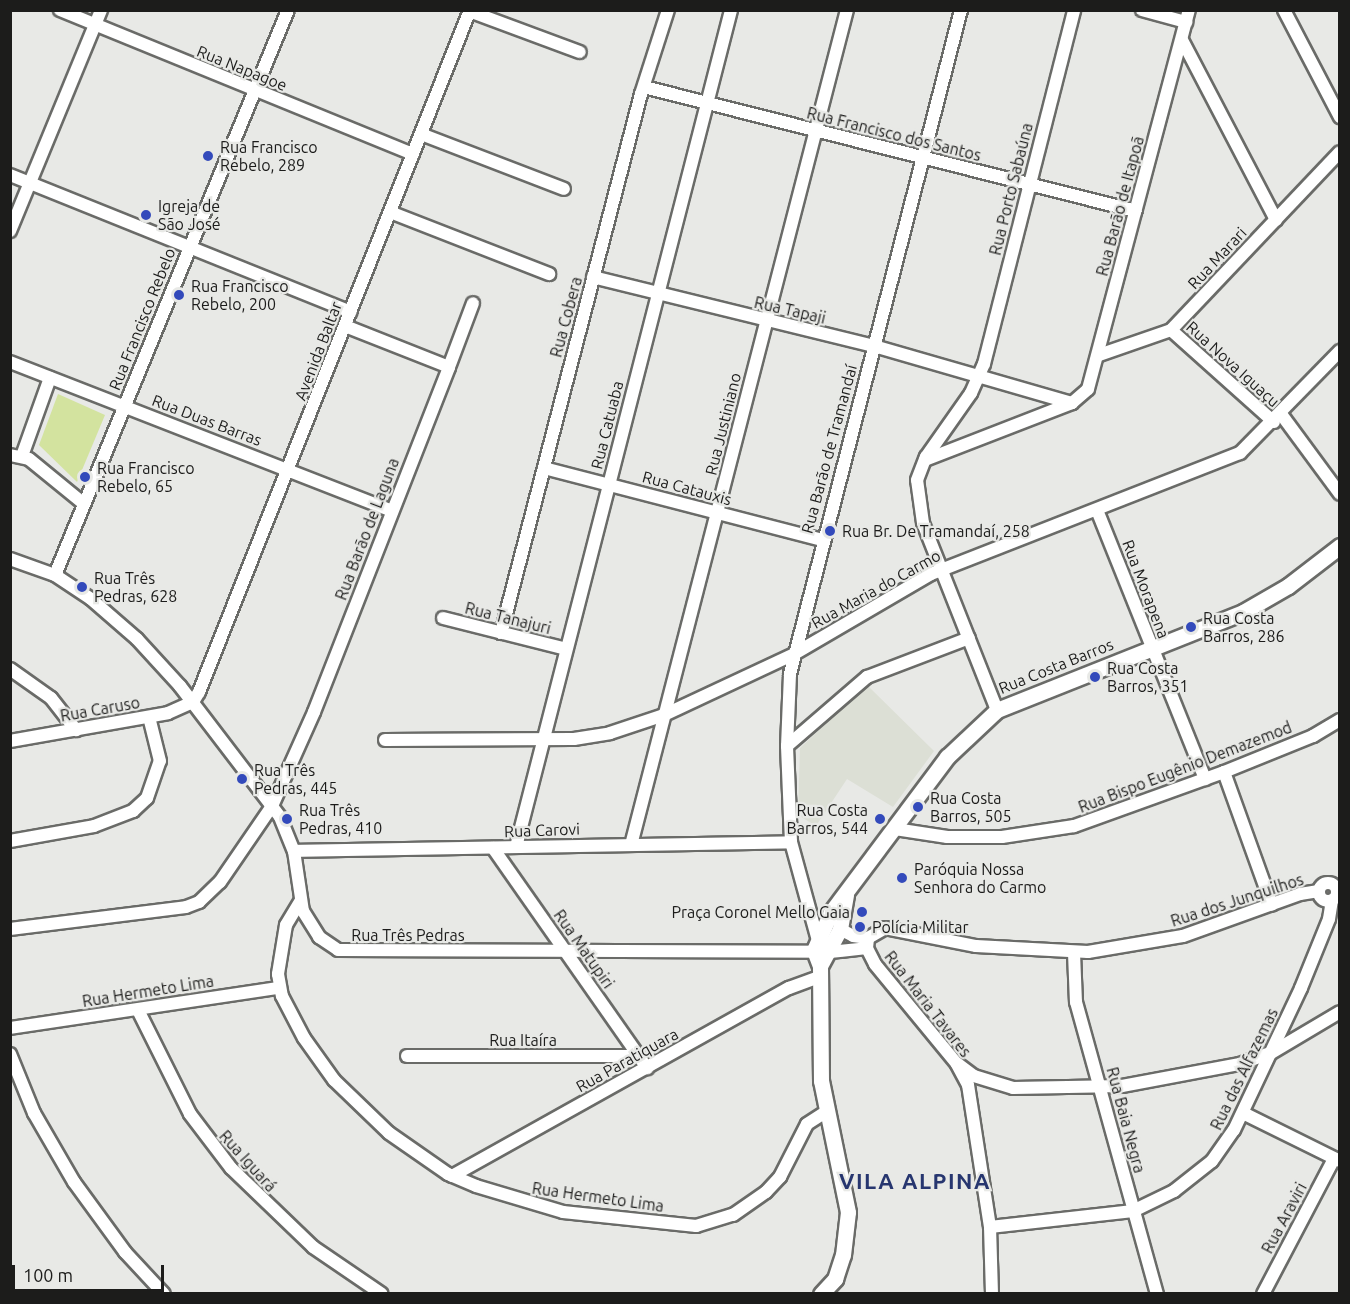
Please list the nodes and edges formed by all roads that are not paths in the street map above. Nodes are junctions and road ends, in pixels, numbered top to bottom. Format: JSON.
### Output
{"nodes":[{"id":1,"x":60,"y":10,"type":"edge"},
{"id":2,"x":101,"y":10,"type":"edge"},
{"id":3,"x":288,"y":10,"type":"edge"},
{"id":4,"x":668,"y":10,"type":"edge"},
{"id":5,"x":730,"y":10,"type":"edge"},
{"id":6,"x":847,"y":10,"type":"edge"},
{"id":7,"x":961,"y":10,"type":"edge"},
{"id":8,"x":1074,"y":10,"type":"edge"},
{"id":9,"x":1142,"y":10,"type":"edge"},
{"id":10,"x":1284,"y":10,"type":"edge"},
{"id":11,"x":469,"y":11,"type":"edge"},
{"id":12,"x":1187,"y":16,"type":"edge"},
{"id":13,"x":95,"y":25,"type":"junction"},
{"id":14,"x":1182,"y":40,"type":"junction"},
{"id":15,"x":580,"y":52,"type":"dead end"},
{"id":16,"x":644,"y":87,"type":"junction"},
{"id":17,"x":254,"y":91,"type":"junction"},
{"id":18,"x":707,"y":104,"type":"junction"},
{"id":19,"x":1340,"y":117,"type":"edge"},
{"id":20,"x":814,"y":132,"type":"junction"},
{"id":21,"x":421,"y":134,"type":"junction"},
{"id":22,"x":1340,"y":152,"type":"edge"},
{"id":23,"x":413,"y":154,"type":"junction"},
{"id":24,"x":924,"y":157,"type":"junction"},
{"id":25,"x":10,"y":175,"type":"edge"},
{"id":26,"x":30,"y":184,"type":"junction"},
{"id":27,"x":1029,"y":184,"type":"junction"},
{"id":28,"x":564,"y":189,"type":"dead end"},
{"id":29,"x":1137,"y":211,"type":"junction"},
{"id":30,"x":390,"y":212,"type":"junction"},
{"id":31,"x":1276,"y":220,"type":"junction"},
{"id":32,"x":10,"y":231,"type":"edge"},
{"id":33,"x":189,"y":248,"type":"junction"},
{"id":34,"x":549,"y":274,"type":"dead end"},
{"id":35,"x":593,"y":278,"type":"junction"},
{"id":36,"x":658,"y":294,"type":"junction"},
{"id":37,"x":473,"y":303,"type":"dead end"},
{"id":38,"x":351,"y":312,"type":"junction"},
{"id":39,"x":765,"y":322,"type":"junction"},
{"id":40,"x":345,"y":327,"type":"junction"},
{"id":41,"x":1171,"y":330,"type":"junction"},
{"id":42,"x":874,"y":346,"type":"junction"},
{"id":43,"x":1340,"y":351,"type":"edge"},
{"id":44,"x":1099,"y":355,"type":"junction"},
{"id":45,"x":10,"y":362,"type":"edge"},
{"id":46,"x":449,"y":367,"type":"junction"},
{"id":47,"x":980,"y":375,"type":"junction"},
{"id":48,"x":50,"y":378,"type":"junction"},
{"id":49,"x":1072,"y":403,"type":"junction"},
{"id":50,"x":124,"y":407,"type":"junction"},
{"id":51,"x":1278,"y":418,"type":"junction"},
{"id":52,"x":16,"y":456,"type":"edge"},
{"id":53,"x":925,"y":460,"type":"junction"},
{"id":54,"x":544,"y":468,"type":"junction"},
{"id":55,"x":289,"y":469,"type":"junction"},
{"id":56,"x":609,"y":485,"type":"junction"},
{"id":57,"x":1340,"y":494,"type":"edge"},
{"id":58,"x":84,"y":504,"type":"junction"},
{"id":59,"x":1097,"y":510,"type":"junction"},
{"id":60,"x":392,"y":511,"type":"junction"},
{"id":61,"x":717,"y":513,"type":"junction"},
{"id":62,"x":822,"y":540,"type":"junction"},
{"id":63,"x":1340,"y":546,"type":"edge"},
{"id":64,"x":10,"y":559,"type":"edge"},
{"id":65,"x":942,"y":569,"type":"junction"},
{"id":66,"x":55,"y":575,"type":"junction"},
{"id":67,"x":443,"y":618,"type":"dead end"},
{"id":68,"x":501,"y":633,"type":"junction"},
{"id":69,"x":969,"y":638,"type":"junction"},
{"id":70,"x":1151,"y":648,"type":"junction"},
{"id":71,"x":566,"y":649,"type":"junction"},
{"id":72,"x":794,"y":654,"type":"junction"},
{"id":73,"x":10,"y":669,"type":"edge"},
{"id":74,"x":193,"y":702,"type":"junction"},
{"id":75,"x":997,"y":710,"type":"junction"},
{"id":76,"x":664,"y":715,"type":"junction"},
{"id":77,"x":149,"y":717,"type":"junction"},
{"id":78,"x":1340,"y":720,"type":"edge"},
{"id":79,"x":76,"y":730,"type":"junction"},
{"id":80,"x":385,"y":740,"type":"dead end"},
{"id":81,"x":10,"y":741,"type":"edge"},
{"id":82,"x":543,"y":741,"type":"junction"},
{"id":83,"x":787,"y":746,"type":"junction"},
{"id":84,"x":1224,"y":772,"type":"junction"},
{"id":85,"x":1205,"y":780,"type":"junction"},
{"id":86,"x":272,"y":806,"type":"junction"},
{"id":87,"x":895,"y":829,"type":"junction"},
{"id":88,"x":10,"y":841,"type":"edge"},
{"id":89,"x":791,"y":842,"type":"junction"},
{"id":90,"x":631,"y":845,"type":"junction"},
{"id":91,"x":516,"y":847,"type":"junction"},
{"id":92,"x":493,"y":848,"type":"junction"},
{"id":93,"x":294,"y":851,"type":"junction"},
{"id":94,"x":1337,"y":885,"type":"edge"},
{"id":95,"x":1319,"y":891,"type":"junction"},
{"id":96,"x":846,"y":896,"type":"junction"},
{"id":97,"x":301,"y":900,"type":"junction"},
{"id":98,"x":1332,"y":900,"type":"junction"},
{"id":99,"x":805,"y":903,"type":"junction"},
{"id":100,"x":1272,"y":904,"type":"junction"},
{"id":101,"x":826,"y":920,"type":"junction"},
{"id":102,"x":10,"y":929,"type":"edge"},
{"id":103,"x":840,"y":929,"type":"junction"},
{"id":104,"x":867,"y":943,"type":"junction"},
{"id":105,"x":820,"y":946,"type":"junction"},
{"id":106,"x":565,"y":951,"type":"junction"},
{"id":107,"x":1074,"y":953,"type":"junction"},
{"id":108,"x":820,"y":972,"type":"junction"},
{"id":109,"x":279,"y":988,"type":"junction"},
{"id":110,"x":138,"y":1010,"type":"junction"},
{"id":111,"x":1340,"y":1012,"type":"edge"},
{"id":112,"x":10,"y":1028,"type":"edge"},
{"id":113,"x":1271,"y":1053,"type":"junction"},
{"id":114,"x":10,"y":1054,"type":"edge"},
{"id":115,"x":407,"y":1056,"type":"dead end"},
{"id":116,"x":639,"y":1056,"type":"junction"},
{"id":117,"x":957,"y":1064,"type":"junction"},
{"id":118,"x":647,"y":1068,"type":"junction"},
{"id":119,"x":1101,"y":1088,"type":"junction"},
{"id":120,"x":827,"y":1111,"type":"junction"},
{"id":121,"x":1243,"y":1113,"type":"junction"},
{"id":122,"x":1337,"y":1160,"type":"edge"},
{"id":123,"x":452,"y":1176,"type":"junction"},
{"id":124,"x":1133,"y":1210,"type":"junction"},
{"id":125,"x":990,"y":1227,"type":"junction"},
{"id":126,"x":164,"y":1293,"type":"edge"},
{"id":127,"x":382,"y":1293,"type":"edge"},
{"id":128,"x":821,"y":1293,"type":"edge"},
{"id":129,"x":992,"y":1293,"type":"edge"},
{"id":130,"x":1157,"y":1293,"type":"edge"},
{"id":131,"x":1263,"y":1293,"type":"edge"}],
"edges":[{"from":1,"to":13,"type":"street","name":"Rua Napagoe"},
{"from":2,"to":13,"type":"street"},
{"from":3,"to":17,"type":"street","name":"Rua Francisco Rebelo"},
{"from":4,"to":16,"type":"street","name":"Rua Cobera"},
{"from":5,"to":18,"type":"street","name":"Rua Catuaba"},
{"from":6,"to":20,"type":"street","name":"Rua Justiniano"},
{"from":7,"to":24,"type":"street","name":"Rua Barão de Tramandaí"},
{"from":8,"to":27,"type":"street","name":"Rua Porto Sabaúna"},
{"from":9,"to":12,"type":"street"},
{"from":10,"to":19,"type":"street"},
{"from":11,"to":15,"type":"street"},
{"from":11,"to":21,"type":"street","name":"Avenida Baltar"},
{"from":12,"to":14,"type":"street","name":"Rua Barão de Itapoã"},
{"from":13,"to":17,"type":"street","name":"Rua Napagoe"},
{"from":13,"to":26,"type":"street"},
{"from":14,"to":29,"type":"street","name":"Rua Barão de Itapoã"},
{"from":14,"to":31,"type":"street"},
{"from":16,"to":18,"type":"street","name":"Rua Francisco dos Santos"},
{"from":16,"to":35,"type":"street","name":"Rua Cobera"},
{"from":17,"to":23,"type":"street","name":"Rua Napagoe"},
{"from":17,"to":33,"type":"street","name":"Rua Francisco Rebelo"},
{"from":18,"to":20,"type":"street","name":"Rua Francisco dos Santos"},
{"from":18,"to":36,"type":"street","name":"Rua Catuaba"},
{"from":20,"to":24,"type":"street","name":"Rua Francisco dos Santos"},
{"from":20,"to":39,"type":"street","name":"Rua Justiniano"},
{"from":21,"to":23,"type":"street","name":"Avenida Baltar"},
{"from":21,"to":28,"type":"street"},
{"from":22,"to":31,"type":"street","name":"Rua Marari"},
{"from":23,"to":30,"type":"street","name":"Avenida Baltar"},
{"from":24,"to":27,"type":"street","name":"Rua Francisco dos Santos"},
{"from":24,"to":42,"type":"street","name":"Rua Barão de Tramandaí"},
{"from":25,"to":26,"type":"street"},
{"from":26,"to":32,"type":"street"},
{"from":26,"to":33,"type":"street"},
{"from":27,"to":29,"type":"street","name":"Rua Francisco dos Santos"},
{"from":27,"to":47,"type":"street","name":"Rua Porto Sabaúna"},
{"from":29,"to":44,"type":"street","name":"Rua Barão de Itapoã"},
{"from":30,"to":34,"type":"street"},
{"from":30,"to":38,"type":"street","name":"Avenida Baltar"},
{"from":31,"to":41,"type":"street","name":"Rua Marari"},
{"from":33,"to":38,"type":"street"},
{"from":33,"to":50,"type":"street","name":"Rua Francisco Rebelo"},
{"from":35,"to":36,"type":"street","name":"Rua Tapaji"},
{"from":35,"to":54,"type":"street","name":"Rua Cobera"},
{"from":36,"to":39,"type":"street","name":"Rua Tapaji"},
{"from":36,"to":56,"type":"street","name":"Rua Catuaba"},
{"from":37,"to":46,"type":"street","name":"Rua Barão de Laguna"},
{"from":38,"to":40,"type":"street","name":"Avenida Baltar"},
{"from":39,"to":42,"type":"street","name":"Rua Tapaji"},
{"from":39,"to":61,"type":"street","name":"Rua Justiniano"},
{"from":40,"to":46,"type":"street"},
{"from":40,"to":55,"type":"street","name":"Avenida Baltar"},
{"from":41,"to":44,"type":"street","name":"Rua Marari"},
{"from":41,"to":51,"type":"street","name":"Rua Nova Iguaçu"},
{"from":42,"to":47,"type":"street","name":"Rua Tapaji"},
{"from":42,"to":62,"type":"street","name":"Rua Barão de Tramandaí"},
{"from":43,"to":51,"type":"street","name":"Rua Maria do Carmo"},
{"from":44,"to":49,"type":"street","name":"Rua Barão de Itapoã"},
{"from":45,"to":48,"type":"street","name":"Rua Duas Barras"},
{"from":46,"to":60,"type":"street","name":"Rua Barão de Laguna"},
{"from":47,"to":49,"type":"street","name":"Rua Tapaji"},
{"from":47,"to":53,"type":"street","name":"Rua Porto Sabaúna"},
{"from":48,"to":50,"type":"street","name":"Rua Duas Barras"},
{"from":48,"to":52,"type":"street"},
{"from":49,"to":53,"type":"street"},
{"from":50,"to":55,"type":"street","name":"Rua Duas Barras"},
{"from":50,"to":58,"type":"street","name":"Rua Francisco Rebelo"},
{"from":51,"to":57,"type":"street","name":"Rua Nova Iguaçu"},
{"from":51,"to":59,"type":"street","name":"Rua Maria do Carmo"},
{"from":52,"to":58,"type":"street"},
{"from":53,"to":65,"type":"street","name":"Rua Porto Sabaúna"},
{"from":54,"to":56,"type":"street","name":"Rua Catauxis"},
{"from":54,"to":68,"type":"street","name":"Rua Cobera"},
{"from":55,"to":60,"type":"street","name":"Rua Duas Barras"},
{"from":55,"to":74,"type":"street","name":"Avenida Baltar"},
{"from":56,"to":61,"type":"street","name":"Rua Catauxis"},
{"from":56,"to":71,"type":"street","name":"Rua Catuaba"},
{"from":58,"to":66,"type":"street","name":"Rua Francisco Rebelo"},
{"from":59,"to":65,"type":"street","name":"Rua Maria do Carmo"},
{"from":59,"to":70,"type":"street","name":"Rua Morapena"},
{"from":60,"to":86,"type":"street","name":"Rua Barão de Laguna"},
{"from":61,"to":62,"type":"street","name":"Rua Catauxis"},
{"from":61,"to":76,"type":"street","name":"Rua Justiniano"},
{"from":62,"to":72,"type":"street","name":"Rua Barão de Tramandaí"},
{"from":63,"to":70,"type":"main road","name":"Rua Costa Barros"},
{"from":64,"to":66,"type":"street","name":"Rua Três Pedras"},
{"from":65,"to":69,"type":"street","name":"Rua Porto Sabaúna"},
{"from":65,"to":72,"type":"street","name":"Rua Maria do Carmo"},
{"from":66,"to":74,"type":"street","name":"Rua Três Pedras"},
{"from":67,"to":68,"type":"street","name":"Rua Tanajuri"},
{"from":68,"to":71,"type":"street","name":"Rua Tanajuri"},
{"from":69,"to":75,"type":"street","name":"Rua Porto Sabaúna"},
{"from":69,"to":83,"type":"street"},
{"from":70,"to":75,"type":"main road","name":"Rua Costa Barros"},
{"from":70,"to":85,"type":"street","name":"Rua Morapena"},
{"from":71,"to":82,"type":"street","name":"Rua Catuaba"},
{"from":72,"to":76,"type":"street","name":"Rua Maria do Carmo"},
{"from":72,"to":83,"type":"street","name":"Rua Barão de Tramandaí"},
{"from":73,"to":79,"type":"street"},
{"from":74,"to":77,"type":"street","name":"Rua Caruso"},
{"from":74,"to":86,"type":"street","name":"Rua Três Pedras"},
{"from":75,"to":87,"type":"main road","name":"Rua Costa Barros"},
{"from":76,"to":82,"type":"street","name":"Rua Maria do Carmo"},
{"from":76,"to":90,"type":"street","name":"Rua Justiniano"},
{"from":77,"to":79,"type":"street","name":"Rua Caruso"},
{"from":77,"to":88,"type":"street"},
{"from":78,"to":84,"type":"street","name":"Rua Bispo Eugênio Demazemod"},
{"from":79,"to":81,"type":"street","name":"Rua Caruso"},
{"from":80,"to":82,"type":"street","name":"Rua Maria do Carmo"},
{"from":82,"to":91,"type":"street","name":"Rua Catuaba"},
{"from":83,"to":89,"type":"street","name":"Rua Barão de Tramandaí"},
{"from":84,"to":85,"type":"street","name":"Rua Bispo Eugênio Demazemod"},
{"from":84,"to":100,"type":"street"},
{"from":85,"to":87,"type":"street","name":"Rua Bispo Eugênio Demazemod"},
{"from":86,"to":93,"type":"street","name":"Rua Três Pedras"},
{"from":86,"to":102,"type":"street","name":"Rua Barão de Laguna"},
{"from":87,"to":96,"type":"main road","name":"Rua Costa Barros"},
{"from":89,"to":90,"type":"street","name":"Rua Carovi"},
{"from":89,"to":99,"type":"street","name":"Rua Barão de Tramandaí"},
{"from":90,"to":91,"type":"street","name":"Rua Carovi"},
{"from":91,"to":92,"type":"street","name":"Rua Carovi"},
{"from":92,"to":93,"type":"street","name":"Rua Carovi"},
{"from":92,"to":106,"type":"street","name":"Rua Matupiri"},
{"from":93,"to":97,"type":"street","name":"Rua Três Pedras"},
{"from":94,"to":95,"type":"street","name":"Rua dos Junquilhos"},
{"from":94,"to":98,"type":"street","name":"Rua das Alfazemas"},
{"from":95,"to":98,"type":"street"},
{"from":95,"to":100,"type":"street","name":"Rua dos Junquilhos"},
{"from":96,"to":101,"type":"main road","name":"Rua Costa Barros"},
{"from":96,"to":103,"type":"main road","name":"Rua Costa Barros"},
{"from":97,"to":106,"type":"street","name":"Rua Três Pedras"},
{"from":97,"to":109,"type":"street"},
{"from":98,"to":113,"type":"street","name":"Rua das Alfazemas"},
{"from":99,"to":101,"type":"street"},
{"from":99,"to":105,"type":"street","name":"Rua Barão de Tramandaí"},
{"from":100,"to":107,"type":"street","name":"Rua dos Junquilhos"},
{"from":101,"to":105,"type":"main road"},
{"from":103,"to":104,"type":"street"},
{"from":103,"to":105,"type":"main road","name":"Rua Costa Barros"},
{"from":104,"to":105,"type":"street"},
{"from":104,"to":107,"type":"street","name":"Rua dos Junquilhos"},
{"from":104,"to":117,"type":"street","name":"Rua Maria Tavares"},
{"from":105,"to":106,"type":"street","name":"Rua Três Pedras"},
{"from":105,"to":108,"type":"main road"},
{"from":106,"to":116,"type":"street","name":"Rua Matupiri"},
{"from":107,"to":119,"type":"street","name":"Rua Baia Negra"},
{"from":108,"to":118,"type":"street","name":"Rua Paratiquara"},
{"from":108,"to":120,"type":"main road"},
{"from":109,"to":110,"type":"street","name":"Rua Hermeto Lima"},
{"from":109,"to":123,"type":"street","name":"Rua Hermeto Lima"},
{"from":110,"to":112,"type":"street","name":"Rua Hermeto Lima"},
{"from":110,"to":127,"type":"street","name":"Rua Iguará"},
{"from":111,"to":113,"type":"street"},
{"from":113,"to":119,"type":"street"},
{"from":113,"to":121,"type":"street","name":"Rua das Alfazemas"},
{"from":114,"to":126,"type":"street"},
{"from":115,"to":116,"type":"street","name":"Rua Itaíra"},
{"from":116,"to":118,"type":"street","name":"Rua Matupiri"},
{"from":117,"to":119,"type":"street"},
{"from":117,"to":125,"type":"street","name":"Rua Maria Tavares"},
{"from":118,"to":123,"type":"street","name":"Rua Paratiquara"},
{"from":119,"to":124,"type":"street","name":"Rua Baia Negra"},
{"from":120,"to":123,"type":"street","name":"Rua Hermeto Lima"},
{"from":120,"to":128,"type":"main road"},
{"from":121,"to":122,"type":"street"},
{"from":121,"to":124,"type":"street","name":"Rua das Alfazemas"},
{"from":122,"to":131,"type":"street","name":"Rua Araviri"},
{"from":124,"to":125,"type":"street","name":"Rua das Alfazemas"},
{"from":124,"to":130,"type":"street","name":"Rua Baia Negra"},
{"from":125,"to":129,"type":"street","name":"Rua Maria Tavares"}]}
